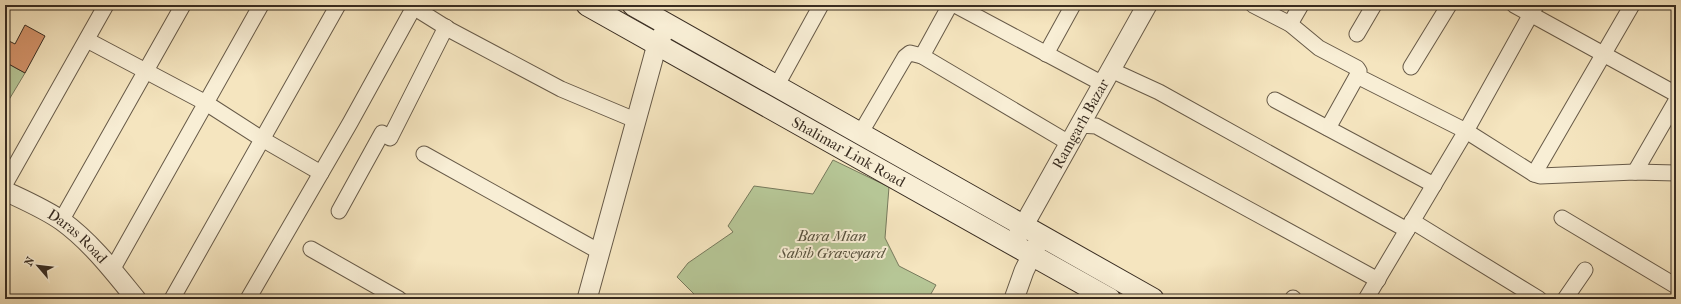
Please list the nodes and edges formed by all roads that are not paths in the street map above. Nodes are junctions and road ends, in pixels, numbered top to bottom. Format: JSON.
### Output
{"nodes":[{"id":1,"x":106,"y":5,"type":"edge"},
{"id":2,"x":182,"y":5,"type":"edge"},
{"id":3,"x":261,"y":5,"type":"edge"},
{"id":4,"x":338,"y":5,"type":"edge"},
{"id":5,"x":587,"y":5,"type":"edge"},
{"id":6,"x":633,"y":5,"type":"edge"},
{"id":7,"x":821,"y":5,"type":"edge"},
{"id":8,"x":950,"y":5,"type":"edge"},
{"id":9,"x":955,"y":5,"type":"edge"},
{"id":10,"x":1073,"y":5,"type":"edge"},
{"id":11,"x":1147,"y":5,"type":"edge"},
{"id":12,"x":1253,"y":5,"type":"edge"},
{"id":13,"x":1301,"y":5,"type":"edge"},
{"id":14,"x":1374,"y":5,"type":"edge"},
{"id":15,"x":1449,"y":5,"type":"edge"},
{"id":16,"x":1514,"y":5,"type":"edge"},
{"id":17,"x":1632,"y":5,"type":"edge"},
{"id":18,"x":412,"y":6,"type":"edge"},
{"id":19,"x":1534,"y":10,"type":"edge"},
{"id":20,"x":1290,"y":24,"type":"junction"},
{"id":21,"x":668,"y":25,"type":"junction"},
{"id":22,"x":446,"y":27,"type":"junction"},
{"id":23,"x":1357,"y":34,"type":"dead end"},
{"id":24,"x":87,"y":40,"type":"junction"},
{"id":25,"x":657,"y":44,"type":"junction"},
{"id":26,"x":1046,"y":54,"type":"junction"},
{"id":27,"x":1602,"y":54,"type":"junction"},
{"id":28,"x":922,"y":56,"type":"junction"},
{"id":29,"x":1411,"y":67,"type":"dead end"},
{"id":30,"x":146,"y":71,"type":"junction"},
{"id":31,"x":1357,"y":76,"type":"junction"},
{"id":32,"x":1107,"y":77,"type":"junction"},
{"id":33,"x":777,"y":85,"type":"junction"},
{"id":34,"x":1676,"y":94,"type":"edge"},
{"id":35,"x":1275,"y":100,"type":"dead end"},
{"id":36,"x":1676,"y":101,"type":"edge"},
{"id":37,"x":206,"y":103,"type":"junction"},
{"id":38,"x":635,"y":120,"type":"junction"},
{"id":39,"x":1079,"y":125,"type":"junction"},
{"id":40,"x":1328,"y":128,"type":"junction"},
{"id":41,"x":1466,"y":131,"type":"junction"},
{"id":42,"x":860,"y":134,"type":"junction"},
{"id":43,"x":262,"y":139,"type":"junction"},
{"id":44,"x":1069,"y":143,"type":"junction"},
{"id":45,"x":424,"y":154,"type":"dead end"},
{"id":46,"x":1635,"y":172,"type":"junction"},
{"id":47,"x":321,"y":173,"type":"junction"},
{"id":48,"x":1676,"y":173,"type":"edge"},
{"id":49,"x":1534,"y":174,"type":"junction"},
{"id":50,"x":5,"y":184,"type":"edge"},
{"id":51,"x":1434,"y":185,"type":"junction"},
{"id":52,"x":5,"y":191,"type":"edge"},
{"id":53,"x":339,"y":211,"type":"dead end"},
{"id":54,"x":1562,"y":218,"type":"dead end"},
{"id":55,"x":62,"y":221,"type":"junction"},
{"id":56,"x":1410,"y":225,"type":"junction"},
{"id":57,"x":1018,"y":235,"type":"junction"},
{"id":58,"x":1037,"y":245,"type":"junction"},
{"id":59,"x":311,"y":249,"type":"dead end"},
{"id":60,"x":600,"y":252,"type":"junction"},
{"id":61,"x":112,"y":270,"type":"junction"},
{"id":62,"x":1585,"y":270,"type":"dead end"},
{"id":63,"x":1378,"y":280,"type":"junction"},
{"id":64,"x":1676,"y":286,"type":"edge"},
{"id":65,"x":136,"y":299,"type":"edge"},
{"id":66,"x":172,"y":299,"type":"edge"},
{"id":67,"x":248,"y":299,"type":"edge"},
{"id":68,"x":399,"y":299,"type":"edge"},
{"id":69,"x":587,"y":299,"type":"edge"},
{"id":70,"x":1014,"y":299,"type":"edge"},
{"id":71,"x":1110,"y":299,"type":"edge"},
{"id":72,"x":1153,"y":299,"type":"edge"},
{"id":73,"x":1366,"y":299,"type":"edge"},
{"id":74,"x":1539,"y":299,"type":"edge"},
{"id":75,"x":1565,"y":299,"type":"edge"}],
"edges":[{"from":1,"to":24,"type":"street"},
{"from":2,"to":30,"type":"street"},
{"from":3,"to":37,"type":"street"},
{"from":4,"to":43,"type":"street"},
{"from":5,"to":25,"type":"main road","name":"Shalimar Link Road"},
{"from":6,"to":21,"type":"main road","name":"Shalimar Link Road"},
{"from":7,"to":33,"type":"street"},
{"from":8,"to":28,"type":"street"},
{"from":9,"to":26,"type":"street"},
{"from":10,"to":26,"type":"street"},
{"from":11,"to":32,"type":"street","name":"Ramgarh Bazar"},
{"from":12,"to":20,"type":"street"},
{"from":13,"to":20,"type":"street"},
{"from":14,"to":23,"type":"street"},
{"from":15,"to":29,"type":"street"},
{"from":16,"to":19,"type":"street"},
{"from":17,"to":27,"type":"street"},
{"from":18,"to":22,"type":"street"},
{"from":18,"to":47,"type":"street"},
{"from":19,"to":27,"type":"street"},
{"from":19,"to":41,"type":"street"},
{"from":20,"to":31,"type":"street"},
{"from":21,"to":25,"type":"street"},
{"from":21,"to":33,"type":"main road","name":"Shalimar Link Road"},
{"from":22,"to":38,"type":"street"},
{"from":22,"to":53,"type":"street"},
{"from":24,"to":30,"type":"street"},
{"from":24,"to":50,"type":"street"},
{"from":25,"to":38,"type":"street"},
{"from":25,"to":57,"type":"main road","name":"Shalimar Link Road"},
{"from":26,"to":32,"type":"street"},
{"from":27,"to":34,"type":"street"},
{"from":27,"to":49,"type":"street"},
{"from":28,"to":42,"type":"street"},
{"from":28,"to":44,"type":"street"},
{"from":30,"to":37,"type":"street"},
{"from":30,"to":55,"type":"street"},
{"from":31,"to":40,"type":"street"},
{"from":31,"to":41,"type":"street"},
{"from":32,"to":39,"type":"street","name":"Ramgarh Bazar"},
{"from":32,"to":56,"type":"street"},
{"from":33,"to":42,"type":"main road","name":"Shalimar Link Road"},
{"from":35,"to":40,"type":"street"},
{"from":36,"to":46,"type":"street"},
{"from":37,"to":43,"type":"street"},
{"from":37,"to":61,"type":"street"},
{"from":38,"to":60,"type":"street"},
{"from":39,"to":44,"type":"street","name":"Ramgarh Bazar"},
{"from":39,"to":63,"type":"street"},
{"from":40,"to":51,"type":"street"},
{"from":41,"to":49,"type":"street"},
{"from":41,"to":51,"type":"street"},
{"from":42,"to":57,"type":"main road","name":"Shalimar Link Road"},
{"from":43,"to":47,"type":"street"},
{"from":43,"to":66,"type":"street"},
{"from":44,"to":57,"type":"street","name":"Ramgarh Bazar"},
{"from":45,"to":60,"type":"street"},
{"from":46,"to":48,"type":"street"},
{"from":46,"to":49,"type":"street"},
{"from":47,"to":67,"type":"street"},
{"from":51,"to":56,"type":"street"},
{"from":52,"to":55,"type":"street","name":"Daras Road"},
{"from":54,"to":64,"type":"street"},
{"from":55,"to":61,"type":"street","name":"Daras Road"},
{"from":56,"to":63,"type":"street"},
{"from":56,"to":74,"type":"street"},
{"from":57,"to":58,"type":"main road","name":"Shalimar Link Road"},
{"from":58,"to":70,"type":"street"},
{"from":58,"to":71,"type":"main road","name":"Shalimar Link Road"},
{"from":58,"to":72,"type":"main road","name":"Shalimar Link Road"},
{"from":59,"to":68,"type":"street"},
{"from":60,"to":69,"type":"street"},
{"from":61,"to":65,"type":"street","name":"Daras Road"},
{"from":62,"to":75,"type":"street"},
{"from":63,"to":73,"type":"street"}]}
